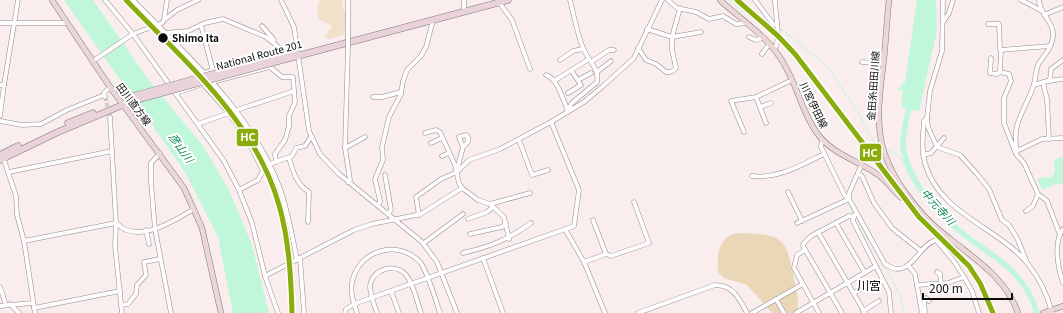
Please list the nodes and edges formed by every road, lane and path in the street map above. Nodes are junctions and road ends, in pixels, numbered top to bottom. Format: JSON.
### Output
{"nodes":[{"id":1,"x":18,"y":0,"type":"edge"},
{"id":2,"x":52,"y":0,"type":"edge"},
{"id":3,"x":105,"y":0,"type":"edge"},
{"id":4,"x":133,"y":0,"type":"edge"},
{"id":5,"x":167,"y":0,"type":"edge"},
{"id":6,"x":198,"y":0,"type":"edge"},
{"id":7,"x":281,"y":0,"type":"edge"},
{"id":8,"x":348,"y":0,"type":"edge"},
{"id":9,"x":464,"y":0,"type":"edge"},
{"id":10,"x":508,"y":0,"type":"edge"},
{"id":11,"x":570,"y":0,"type":"edge"},
{"id":12,"x":662,"y":0,"type":"edge"},
{"id":13,"x":668,"y":0,"type":"edge"},
{"id":14,"x":720,"y":0,"type":"edge"},
{"id":15,"x":755,"y":0,"type":"edge"},
{"id":16,"x":775,"y":0,"type":"edge"},
{"id":17,"x":889,"y":0,"type":"edge"},
{"id":18,"x":943,"y":0,"type":"edge"},
{"id":19,"x":953,"y":0,"type":"edge"},
{"id":20,"x":1021,"y":0,"type":"edge"},
{"id":21,"x":1039,"y":0,"type":"edge"},
{"id":22,"x":496,"y":1,"type":"edge"},
{"id":23,"x":1063,"y":7,"type":"edge"},
{"id":24,"x":680,"y":8,"type":"junction"},
{"id":25,"x":464,"y":9,"type":"junction"},
{"id":26,"x":1043,"y":13,"type":"junction"},
{"id":27,"x":736,"y":14,"type":"junction"},
{"id":28,"x":724,"y":17,"type":"junction"},
{"id":29,"x":164,"y":20,"type":"junction"},
{"id":30,"x":433,"y":20,"type":"junction"},
{"id":31,"x":0,"y":22,"type":"edge"},
{"id":32,"x":14,"y":22,"type":"junction"},
{"id":33,"x":943,"y":22,"type":"junction"},
{"id":34,"x":67,"y":23,"type":"junction"},
{"id":35,"x":746,"y":23,"type":"junction"},
{"id":36,"x":988,"y":24,"type":"dead end"},
{"id":37,"x":157,"y":25,"type":"junction"},
{"id":38,"x":201,"y":25,"type":"junction"},
{"id":39,"x":262,"y":26,"type":"dead end"},
{"id":40,"x":777,"y":27,"type":"junction"},
{"id":41,"x":648,"y":29,"type":"junction"},
{"id":42,"x":701,"y":32,"type":"dead end"},
{"id":43,"x":165,"y":33,"type":"junction"},
{"id":44,"x":131,"y":35,"type":"junction"},
{"id":45,"x":672,"y":37,"type":"junction"},
{"id":46,"x":749,"y":38,"type":"dead end"},
{"id":47,"x":762,"y":38,"type":"junction"},
{"id":48,"x":275,"y":44,"type":"junction"},
{"id":49,"x":769,"y":44,"type":"junction"},
{"id":50,"x":1050,"y":46,"type":"junction"},
{"id":51,"x":638,"y":48,"type":"junction"},
{"id":52,"x":583,"y":49,"type":"junction"},
{"id":53,"x":614,"y":50,"type":"dead end"},
{"id":54,"x":774,"y":50,"type":"junction"},
{"id":55,"x":1001,"y":50,"type":"junction"},
{"id":56,"x":298,"y":53,"type":"junction"},
{"id":57,"x":287,"y":54,"type":"junction"},
{"id":58,"x":762,"y":54,"type":"dead end"},
{"id":59,"x":991,"y":58,"type":"dead end"},
{"id":60,"x":94,"y":60,"type":"junction"},
{"id":61,"x":270,"y":60,"type":"junction"},
{"id":62,"x":560,"y":60,"type":"dead end"},
{"id":63,"x":1063,"y":60,"type":"edge"},
{"id":64,"x":590,"y":61,"type":"junction"},
{"id":65,"x":611,"y":61,"type":"dead end"},
{"id":66,"x":244,"y":62,"type":"dead end"},
{"id":67,"x":862,"y":62,"type":"dead end"},
{"id":68,"x":883,"y":64,"type":"junction"},
{"id":69,"x":530,"y":69,"type":"dead end"},
{"id":70,"x":213,"y":70,"type":"junction"},
{"id":71,"x":571,"y":70,"type":"junction"},
{"id":72,"x":597,"y":72,"type":"junction"},
{"id":73,"x":1000,"y":72,"type":"junction"},
{"id":74,"x":203,"y":73,"type":"junction"},
{"id":75,"x":591,"y":73,"type":"dead end"},
{"id":76,"x":546,"y":75,"type":"dead end"},
{"id":77,"x":1063,"y":79,"type":"edge"},
{"id":78,"x":578,"y":80,"type":"junction"},
{"id":79,"x":792,"y":80,"type":"junction"},
{"id":80,"x":1050,"y":80,"type":"junction"},
{"id":81,"x":212,"y":82,"type":"junction"},
{"id":82,"x":554,"y":82,"type":"junction"},
{"id":83,"x":1043,"y":83,"type":"junction"},
{"id":84,"x":2,"y":85,"type":"edge"},
{"id":85,"x":1034,"y":85,"type":"junction"},
{"id":86,"x":110,"y":87,"type":"junction"},
{"id":87,"x":294,"y":91,"type":"junction"},
{"id":88,"x":401,"y":92,"type":"junction"},
{"id":89,"x":568,"y":92,"type":"dead end"},
{"id":90,"x":176,"y":93,"type":"junction"},
{"id":91,"x":373,"y":97,"type":"dead end"},
{"id":92,"x":756,"y":97,"type":"junction"},
{"id":93,"x":123,"y":103,"type":"junction"},
{"id":94,"x":770,"y":103,"type":"dead end"},
{"id":95,"x":760,"y":107,"type":"junction"},
{"id":96,"x":237,"y":110,"type":"junction"},
{"id":97,"x":567,"y":110,"type":"junction"},
{"id":98,"x":230,"y":113,"type":"junction"},
{"id":99,"x":0,"y":116,"type":"edge"},
{"id":100,"x":110,"y":116,"type":"tunnel mouth"},
{"id":101,"x":927,"y":118,"type":"junction"},
{"id":102,"x":0,"y":121,"type":"edge"},
{"id":103,"x":551,"y":122,"type":"junction"},
{"id":104,"x":766,"y":123,"type":"dead end"},
{"id":105,"x":198,"y":124,"type":"junction"},
{"id":106,"x":744,"y":132,"type":"dead end"},
{"id":107,"x":425,"y":133,"type":"dead end"},
{"id":108,"x":311,"y":137,"type":"junction"},
{"id":109,"x":365,"y":137,"type":"dead end"},
{"id":110,"x":442,"y":138,"type":"junction"},
{"id":111,"x":944,"y":138,"type":"dead end"},
{"id":112,"x":1063,"y":138,"type":"edge"},
{"id":113,"x":822,"y":139,"type":"junction"},
{"id":114,"x":1049,"y":139,"type":"junction"},
{"id":115,"x":519,"y":140,"type":"junction"},
{"id":116,"x":431,"y":143,"type":"dead end"},
{"id":117,"x":463,"y":147,"type":"dead end"},
{"id":118,"x":937,"y":147,"type":"junction"},
{"id":119,"x":345,"y":148,"type":"junction"},
{"id":120,"x":112,"y":151,"type":"junction"},
{"id":121,"x":160,"y":153,"type":"junction"},
{"id":122,"x":449,"y":153,"type":"junction"},
{"id":123,"x":1017,"y":153,"type":"junction"},
{"id":124,"x":824,"y":154,"type":"junction"},
{"id":125,"x":923,"y":155,"type":"junction"},
{"id":126,"x":442,"y":156,"type":"dead end"},
{"id":127,"x":1,"y":157,"type":"edge"},
{"id":128,"x":289,"y":158,"type":"junction"},
{"id":129,"x":276,"y":162,"type":"junction"},
{"id":130,"x":270,"y":164,"type":"junction"},
{"id":131,"x":861,"y":166,"type":"junction"},
{"id":132,"x":548,"y":170,"type":"dead end"},
{"id":133,"x":9,"y":172,"type":"junction"},
{"id":134,"x":457,"y":172,"type":"junction"},
{"id":135,"x":858,"y":174,"type":"junction"},
{"id":136,"x":376,"y":176,"type":"junction"},
{"id":137,"x":752,"y":176,"type":"dead end"},
{"id":138,"x":348,"y":182,"type":"junction"},
{"id":139,"x":462,"y":188,"type":"junction"},
{"id":140,"x":239,"y":190,"type":"junction"},
{"id":141,"x":788,"y":192,"type":"dead end"},
{"id":142,"x":530,"y":193,"type":"dead end"},
{"id":143,"x":1038,"y":194,"type":"junction"},
{"id":144,"x":908,"y":196,"type":"junction"},
{"id":145,"x":849,"y":199,"type":"junction"},
{"id":146,"x":634,"y":202,"type":"dead end"},
{"id":147,"x":491,"y":205,"type":"junction"},
{"id":148,"x":378,"y":206,"type":"junction"},
{"id":149,"x":194,"y":208,"type":"junction"},
{"id":150,"x":855,"y":210,"type":"junction"},
{"id":151,"x":1026,"y":211,"type":"dead end"},
{"id":152,"x":388,"y":214,"type":"junction"},
{"id":153,"x":463,"y":214,"type":"dead end"},
{"id":154,"x":419,"y":215,"type":"junction"},
{"id":155,"x":854,"y":217,"type":"junction"},
{"id":156,"x":395,"y":219,"type":"junction"},
{"id":157,"x":468,"y":219,"type":"dead end"},
{"id":158,"x":593,"y":220,"type":"dead end"},
{"id":159,"x":802,"y":221,"type":"junction"},
{"id":160,"x":116,"y":222,"type":"junction"},
{"id":161,"x":308,"y":222,"type":"dead end"},
{"id":162,"x":531,"y":223,"type":"dead end"},
{"id":163,"x":797,"y":223,"type":"dead end"},
{"id":164,"x":836,"y":223,"type":"junction"},
{"id":165,"x":506,"y":224,"type":"junction"},
{"id":166,"x":155,"y":229,"type":"junction"},
{"id":167,"x":565,"y":229,"type":"junction"},
{"id":168,"x":1063,"y":229,"type":"edge"},
{"id":169,"x":146,"y":230,"type":"junction"},
{"id":170,"x":818,"y":232,"type":"junction"},
{"id":171,"x":470,"y":234,"type":"dead end"},
{"id":172,"x":1060,"y":234,"type":"junction"},
{"id":173,"x":506,"y":239,"type":"junction"},
{"id":174,"x":24,"y":241,"type":"junction"},
{"id":175,"x":424,"y":243,"type":"junction"},
{"id":176,"x":148,"y":244,"type":"dead end"},
{"id":177,"x":508,"y":249,"type":"junction"},
{"id":178,"x":805,"y":250,"type":"junction"},
{"id":179,"x":921,"y":251,"type":"junction"},
{"id":180,"x":463,"y":253,"type":"dead end"},
{"id":181,"x":606,"y":254,"type":"junction"},
{"id":182,"x":483,"y":258,"type":"junction"},
{"id":183,"x":160,"y":259,"type":"junction"},
{"id":184,"x":298,"y":259,"type":"junction"},
{"id":185,"x":584,"y":262,"type":"junction"},
{"id":186,"x":1027,"y":263,"type":"junction"},
{"id":187,"x":908,"y":265,"type":"junction"},
{"id":188,"x":876,"y":266,"type":"junction"},
{"id":189,"x":937,"y":272,"type":"dead end"},
{"id":190,"x":442,"y":273,"type":"junction"},
{"id":191,"x":865,"y":273,"type":"junction"},
{"id":192,"x":265,"y":276,"type":"junction"},
{"id":193,"x":964,"y":277,"type":"junction"},
{"id":194,"x":427,"y":278,"type":"junction"},
{"id":195,"x":1062,"y":278,"type":"edge"},
{"id":196,"x":848,"y":283,"type":"junction"},
{"id":197,"x":941,"y":283,"type":"junction"},
{"id":198,"x":1063,"y":283,"type":"edge"},
{"id":199,"x":410,"y":284,"type":"junction"},
{"id":200,"x":803,"y":284,"type":"junction"},
{"id":201,"x":869,"y":284,"type":"dead end"},
{"id":202,"x":917,"y":285,"type":"junction"},
{"id":203,"x":0,"y":287,"type":"edge"},
{"id":204,"x":120,"y":291,"type":"junction"},
{"id":205,"x":391,"y":291,"type":"junction"},
{"id":206,"x":830,"y":293,"type":"junction"},
{"id":207,"x":854,"y":293,"type":"junction"},
{"id":208,"x":372,"y":298,"type":"junction"},
{"id":209,"x":776,"y":300,"type":"junction"},
{"id":210,"x":879,"y":301,"type":"dead end"},
{"id":211,"x":929,"y":301,"type":"dead end"},
{"id":212,"x":32,"y":303,"type":"junction"},
{"id":213,"x":814,"y":303,"type":"junction"},
{"id":214,"x":354,"y":304,"type":"junction"},
{"id":215,"x":8,"y":305,"type":"junction"},
{"id":216,"x":121,"y":305,"type":"junction"},
{"id":217,"x":0,"y":306,"type":"edge"},
{"id":218,"x":1063,"y":306,"type":"edge"},
{"id":219,"x":34,"y":311,"type":"edge"},
{"id":220,"x":864,"y":312,"type":"edge"},
{"id":221,"x":1049,"y":312,"type":"edge"},
{"id":222,"x":19,"y":313,"type":"edge"},
{"id":223,"x":122,"y":313,"type":"edge"},
{"id":224,"x":171,"y":313,"type":"edge"},
{"id":225,"x":221,"y":313,"type":"edge"},
{"id":226,"x":278,"y":313,"type":"edge"},
{"id":227,"x":304,"y":313,"type":"edge"},
{"id":228,"x":345,"y":313,"type":"edge"},
{"id":229,"x":358,"y":313,"type":"edge"},
{"id":230,"x":377,"y":313,"type":"edge"},
{"id":231,"x":399,"y":313,"type":"edge"},
{"id":232,"x":421,"y":313,"type":"edge"},
{"id":233,"x":440,"y":313,"type":"edge"},
{"id":234,"x":457,"y":313,"type":"edge"},
{"id":235,"x":503,"y":313,"type":"edge"},
{"id":236,"x":604,"y":313,"type":"edge"},
{"id":237,"x":638,"y":313,"type":"edge"},
{"id":238,"x":747,"y":313,"type":"edge"},
{"id":239,"x":752,"y":313,"type":"edge"},
{"id":240,"x":784,"y":313,"type":"edge"},
{"id":241,"x":796,"y":313,"type":"edge"},
{"id":242,"x":818,"y":313,"type":"edge"},
{"id":243,"x":842,"y":313,"type":"edge"},
{"id":244,"x":891,"y":313,"type":"edge"},
{"id":245,"x":924,"y":313,"type":"edge"},
{"id":246,"x":979,"y":313,"type":"edge"},
{"id":247,"x":1018,"y":313,"type":"edge"}],
"edges":[{"from":1,"to":32,"type":"street"},
{"from":2,"to":34,"type":"main road","name":"田川直方線"},
{"from":3,"to":44,"type":"street"},
{"from":4,"to":37,"type":"street"},
{"from":5,"to":29,"type":"street"},
{"from":6,"to":29,"type":"street"},
{"from":7,"to":56,"type":"street"},
{"from":8,"to":119,"type":"street","bridge":true},
{"from":9,"to":25,"type":"street"},
{"from":10,"to":22,"type":"highway","name":"National Route 201"},
{"from":11,"to":52,"type":"street"},
{"from":12,"to":41,"type":"street"},
{"from":13,"to":24,"type":"street"},
{"from":14,"to":27,"type":"main road","name":"川宮伊田線"},
{"from":15,"to":40,"type":"street"},
{"from":16,"to":40,"type":"street"},
{"from":17,"to":68,"type":"main road","name":"金田糸田田川線"},
{"from":18,"to":33,"type":"street"},
{"from":19,"to":33,"type":"street"},
{"from":20,"to":26,"type":"street"},
{"from":21,"to":26,"type":"street"},
{"from":22,"to":25,"type":"highway","name":"National Route 201"},
{"from":22,"to":69,"type":"street"},
{"from":23,"to":26,"type":"street"},
{"from":24,"to":28,"type":"street"},
{"from":24,"to":45,"type":"street"},
{"from":25,"to":30,"type":"highway","name":"National Route 201"},
{"from":25,"to":56,"type":"highway","name":"National Route 201"},
{"from":26,"to":50,"type":"street"},
{"from":27,"to":28,"type":"street"},
{"from":27,"to":35,"type":"main road","name":"川宮伊田線"},
{"from":28,"to":35,"type":"street"},
{"from":29,"to":37,"type":"street"},
{"from":30,"to":56,"type":"highway","name":"National Route 201"},
{"from":30,"to":88,"type":"street"},
{"from":31,"to":32,"type":"street"},
{"from":32,"to":34,"type":"street"},
{"from":32,"to":84,"type":"street"},
{"from":33,"to":101,"type":"street"},
{"from":34,"to":60,"type":"main road","name":"田川直方線"},
{"from":35,"to":47,"type":"main road","name":"川宮伊田線"},
{"from":36,"to":55,"type":"street"},
{"from":37,"to":43,"type":"street"},
{"from":37,"to":44,"type":"street"},
{"from":38,"to":43,"type":"street"},
{"from":38,"to":48,"type":"street"},
{"from":38,"to":70,"type":"street"},
{"from":39,"to":48,"type":"street"},
{"from":40,"to":54,"type":"street"},
{"from":41,"to":45,"type":"street"},
{"from":41,"to":51,"type":"street"},
{"from":42,"to":45,"type":"street"},
{"from":43,"to":74,"type":"street"},
{"from":44,"to":60,"type":"street"},
{"from":44,"to":90,"type":"street"},
{"from":45,"to":51,"type":"street"},
{"from":46,"to":47,"type":"street"},
{"from":47,"to":49,"type":"main road","name":"川宮伊田線"},
{"from":48,"to":57,"type":"street"},
{"from":49,"to":54,"type":"main road","name":"川宮伊田線"},
{"from":49,"to":58,"type":"street"},
{"from":50,"to":55,"type":"street"},
{"from":50,"to":85,"type":"street"},
{"from":51,"to":97,"type":"street"},
{"from":52,"to":62,"type":"street"},
{"from":52,"to":64,"type":"street"},
{"from":53,"to":64,"type":"street"},
{"from":54,"to":79,"type":"main road","name":"川宮伊田線"},
{"from":55,"to":73,"type":"street"},
{"from":56,"to":57,"type":"highway","name":"National Route 201"},
{"from":56,"to":61,"type":"highway","name":"National Route 201"},
{"from":56,"to":108,"type":"street"},
{"from":57,"to":61,"type":"highway","name":"National Route 201"},
{"from":59,"to":73,"type":"street"},
{"from":60,"to":86,"type":"main road","name":"田川直方線"},
{"from":61,"to":93,"type":"highway","name":"National Route 201","bridge":true},
{"from":63,"to":80,"type":"street"},
{"from":64,"to":71,"type":"street"},
{"from":64,"to":72,"type":"street"},
{"from":65,"to":72,"type":"street"},
{"from":66,"to":70,"type":"street"},
{"from":67,"to":68,"type":"street"},
{"from":68,"to":144,"type":"main road","name":"金田糸田田川線"},
{"from":70,"to":74,"type":"street"},
{"from":71,"to":78,"type":"street"},
{"from":71,"to":82,"type":"street"},
{"from":72,"to":97,"type":"street"},
{"from":73,"to":123,"type":"street"},
{"from":74,"to":81,"type":"street"},
{"from":75,"to":78,"type":"street"},
{"from":76,"to":82,"type":"street"},
{"from":77,"to":80,"type":"street"},
{"from":78,"to":89,"type":"street"},
{"from":79,"to":92,"type":"street"},
{"from":79,"to":113,"type":"main road","name":"川宮伊田線"},
{"from":80,"to":83,"type":"street"},
{"from":81,"to":87,"type":"street"},
{"from":81,"to":96,"type":"street"},
{"from":82,"to":97,"type":"street"},
{"from":83,"to":85,"type":"street"},
{"from":83,"to":114,"type":"street"},
{"from":84,"to":99,"type":"street"},
{"from":85,"to":123,"type":"street"},
{"from":86,"to":93,"type":"main road","name":"田川直方線"},
{"from":86,"to":102,"type":"street"},
{"from":87,"to":96,"type":"street"},
{"from":87,"to":129,"type":"street"},
{"from":88,"to":91,"type":"street"},
{"from":88,"to":136,"type":"street"},
{"from":90,"to":98,"type":"street"},
{"from":90,"to":105,"type":"street"},
{"from":92,"to":95,"type":"street"},
{"from":92,"to":106,"type":"street"},
{"from":93,"to":121,"type":"main road","name":"田川直方線"},
{"from":93,"to":127,"type":"highway","name":"National Route 201"},
{"from":94,"to":95,"type":"street"},
{"from":95,"to":104,"type":"street"},
{"from":96,"to":130,"type":"street"},
{"from":97,"to":103,"type":"street"},
{"from":98,"to":105,"type":"street"},
{"from":98,"to":140,"type":"street"},
{"from":100,"to":120,"type":"street"},
{"from":101,"to":118,"type":"street"},
{"from":101,"to":125,"type":"street"},
{"from":103,"to":115,"type":"street"},
{"from":103,"to":167,"type":"street"},
{"from":105,"to":140,"type":"street"},
{"from":107,"to":110,"type":"street"},
{"from":108,"to":128,"type":"street"},
{"from":108,"to":138,"type":"street"},
{"from":109,"to":119,"type":"street"},
{"from":110,"to":116,"type":"street"},
{"from":110,"to":122,"type":"street"},
{"from":111,"to":118,"type":"street"},
{"from":112,"to":114,"type":"street"},
{"from":113,"to":124,"type":"street"},
{"from":113,"to":131,"type":"main road","name":"川宮伊田線"},
{"from":114,"to":123,"type":"street"},
{"from":115,"to":132,"type":"street"},
{"from":115,"to":134,"type":"street"},
{"from":117,"to":134,"type":"street"},
{"from":118,"to":125,"type":"street"},
{"from":118,"to":186,"type":"street"},
{"from":119,"to":138,"type":"street"},
{"from":120,"to":133,"type":"street"},
{"from":120,"to":160,"type":"street"},
{"from":121,"to":149,"type":"main road","name":"田川直方線"},
{"from":121,"to":166,"type":"street"},
{"from":122,"to":126,"type":"street"},
{"from":122,"to":134,"type":"street"},
{"from":123,"to":143,"type":"street"},
{"from":124,"to":137,"type":"street"},
{"from":124,"to":145,"type":"street"},
{"from":125,"to":186,"type":"street"},
{"from":127,"to":133,"type":"street"},
{"from":128,"to":129,"type":"street"},
{"from":128,"to":161,"type":"street"},
{"from":129,"to":130,"type":"street"},
{"from":130,"to":184,"type":"street"},
{"from":131,"to":135,"type":"street"},
{"from":131,"to":144,"type":"main road","name":"川宮伊田線"},
{"from":133,"to":174,"type":"street"},
{"from":134,"to":139,"type":"street"},
{"from":134,"to":154,"type":"street"},
{"from":135,"to":145,"type":"street"},
{"from":135,"to":179,"type":"street"},
{"from":136,"to":148,"type":"street"},
{"from":136,"to":152,"type":"street"},
{"from":138,"to":148,"type":"street"},
{"from":139,"to":147,"type":"street"},
{"from":139,"to":154,"type":"street"},
{"from":140,"to":192,"type":"street"},
{"from":141,"to":159,"type":"street"},
{"from":142,"to":147,"type":"street"},
{"from":143,"to":151,"type":"street"},
{"from":143,"to":172,"type":"street"},
{"from":144,"to":247,"type":"main road","name":"金田糸田田川線"},
{"from":145,"to":150,"type":"street"},
{"from":145,"to":159,"type":"street"},
{"from":146,"to":181,"type":"street"},
{"from":147,"to":157,"type":"street"},
{"from":147,"to":165,"type":"street"},
{"from":148,"to":152,"type":"street"},
{"from":149,"to":166,"type":"street"},
{"from":149,"to":225,"type":"main road","name":"田川直方線"},
{"from":150,"to":155,"type":"street"},
{"from":150,"to":187,"type":"street"},
{"from":152,"to":156,"type":"street"},
{"from":153,"to":175,"type":"street"},
{"from":154,"to":156,"type":"street"},
{"from":155,"to":164,"type":"street"},
{"from":155,"to":188,"type":"street"},
{"from":156,"to":175,"type":"street"},
{"from":156,"to":184,"type":"street"},
{"from":158,"to":181,"type":"street"},
{"from":159,"to":163,"type":"street"},
{"from":160,"to":169,"type":"street"},
{"from":160,"to":174,"type":"street"},
{"from":160,"to":204,"type":"street"},
{"from":162,"to":173,"type":"street"},
{"from":164,"to":170,"type":"street"},
{"from":164,"to":191,"type":"street"},
{"from":165,"to":171,"type":"street"},
{"from":165,"to":173,"type":"street"},
{"from":166,"to":169,"type":"street"},
{"from":166,"to":183,"type":"street"},
{"from":167,"to":177,"type":"street"},
{"from":167,"to":185,"type":"street"},
{"from":168,"to":172,"type":"street"},
{"from":169,"to":176,"type":"street"},
{"from":170,"to":178,"type":"street"},
{"from":170,"to":196,"type":"street"},
{"from":172,"to":195,"type":"street"},
{"from":173,"to":177,"type":"street"},
{"from":173,"to":180,"type":"street"},
{"from":174,"to":212,"type":"street"},
{"from":175,"to":190,"type":"street"},
{"from":177,"to":182,"type":"street"},
{"from":178,"to":200,"type":"street"},
{"from":178,"to":206,"type":"street"},
{"from":179,"to":187,"type":"street"},
{"from":179,"to":193,"type":"street"},
{"from":181,"to":185,"type":"street"},
{"from":182,"to":190,"type":"street"},
{"from":182,"to":235,"type":"street"},
{"from":183,"to":216,"type":"street"},
{"from":183,"to":224,"type":"street"},
{"from":184,"to":192,"type":"street"},
{"from":184,"to":227,"type":"street"},
{"from":185,"to":236,"type":"street"},
{"from":186,"to":221,"type":"street"},
{"from":187,"to":202,"type":"street"},
{"from":188,"to":191,"type":"street"},
{"from":188,"to":244,"type":"street"},
{"from":189,"to":197,"type":"street"},
{"from":190,"to":194,"type":"street"},
{"from":190,"to":234,"type":"street"},
{"from":191,"to":196,"type":"street"},
{"from":192,"to":226,"type":"street"},
{"from":193,"to":197,"type":"street"},
{"from":193,"to":246,"type":"street"},
{"from":194,"to":199,"type":"street"},
{"from":194,"to":214,"type":"street"},
{"from":194,"to":233,"type":"street"},
{"from":195,"to":198,"type":"street"},
{"from":196,"to":206,"type":"street"},
{"from":196,"to":207,"type":"street"},
{"from":197,"to":202,"type":"street"},
{"from":199,"to":205,"type":"street"},
{"from":199,"to":208,"type":"street"},
{"from":199,"to":232,"type":"street"},
{"from":200,"to":209,"type":"street"},
{"from":200,"to":213,"type":"street"},
{"from":201,"to":207,"type":"street"},
{"from":202,"to":245,"type":"street"},
{"from":203,"to":215,"type":"street"},
{"from":204,"to":216,"type":"street"},
{"from":204,"to":219,"type":"street"},
{"from":205,"to":208,"type":"street"},
{"from":205,"to":231,"type":"street"},
{"from":206,"to":213,"type":"street"},
{"from":206,"to":243,"type":"street"},
{"from":207,"to":220,"type":"street"},
{"from":208,"to":214,"type":"street"},
{"from":208,"to":230,"type":"street"},
{"from":209,"to":239,"type":"street"},
{"from":209,"to":240,"type":"street"},
{"from":210,"to":220,"type":"street"},
{"from":211,"to":245,"type":"street"},
{"from":212,"to":215,"type":"street"},
{"from":212,"to":219,"type":"street"},
{"from":213,"to":241,"type":"street"},
{"from":213,"to":242,"type":"street"},
{"from":214,"to":228,"type":"street"},
{"from":214,"to":229,"type":"street"},
{"from":215,"to":217,"type":"street"},
{"from":215,"to":222,"type":"street"},
{"from":216,"to":223,"type":"street"},
{"from":218,"to":221,"type":"main road"},
{"from":237,"to":238,"type":"street"}]}
